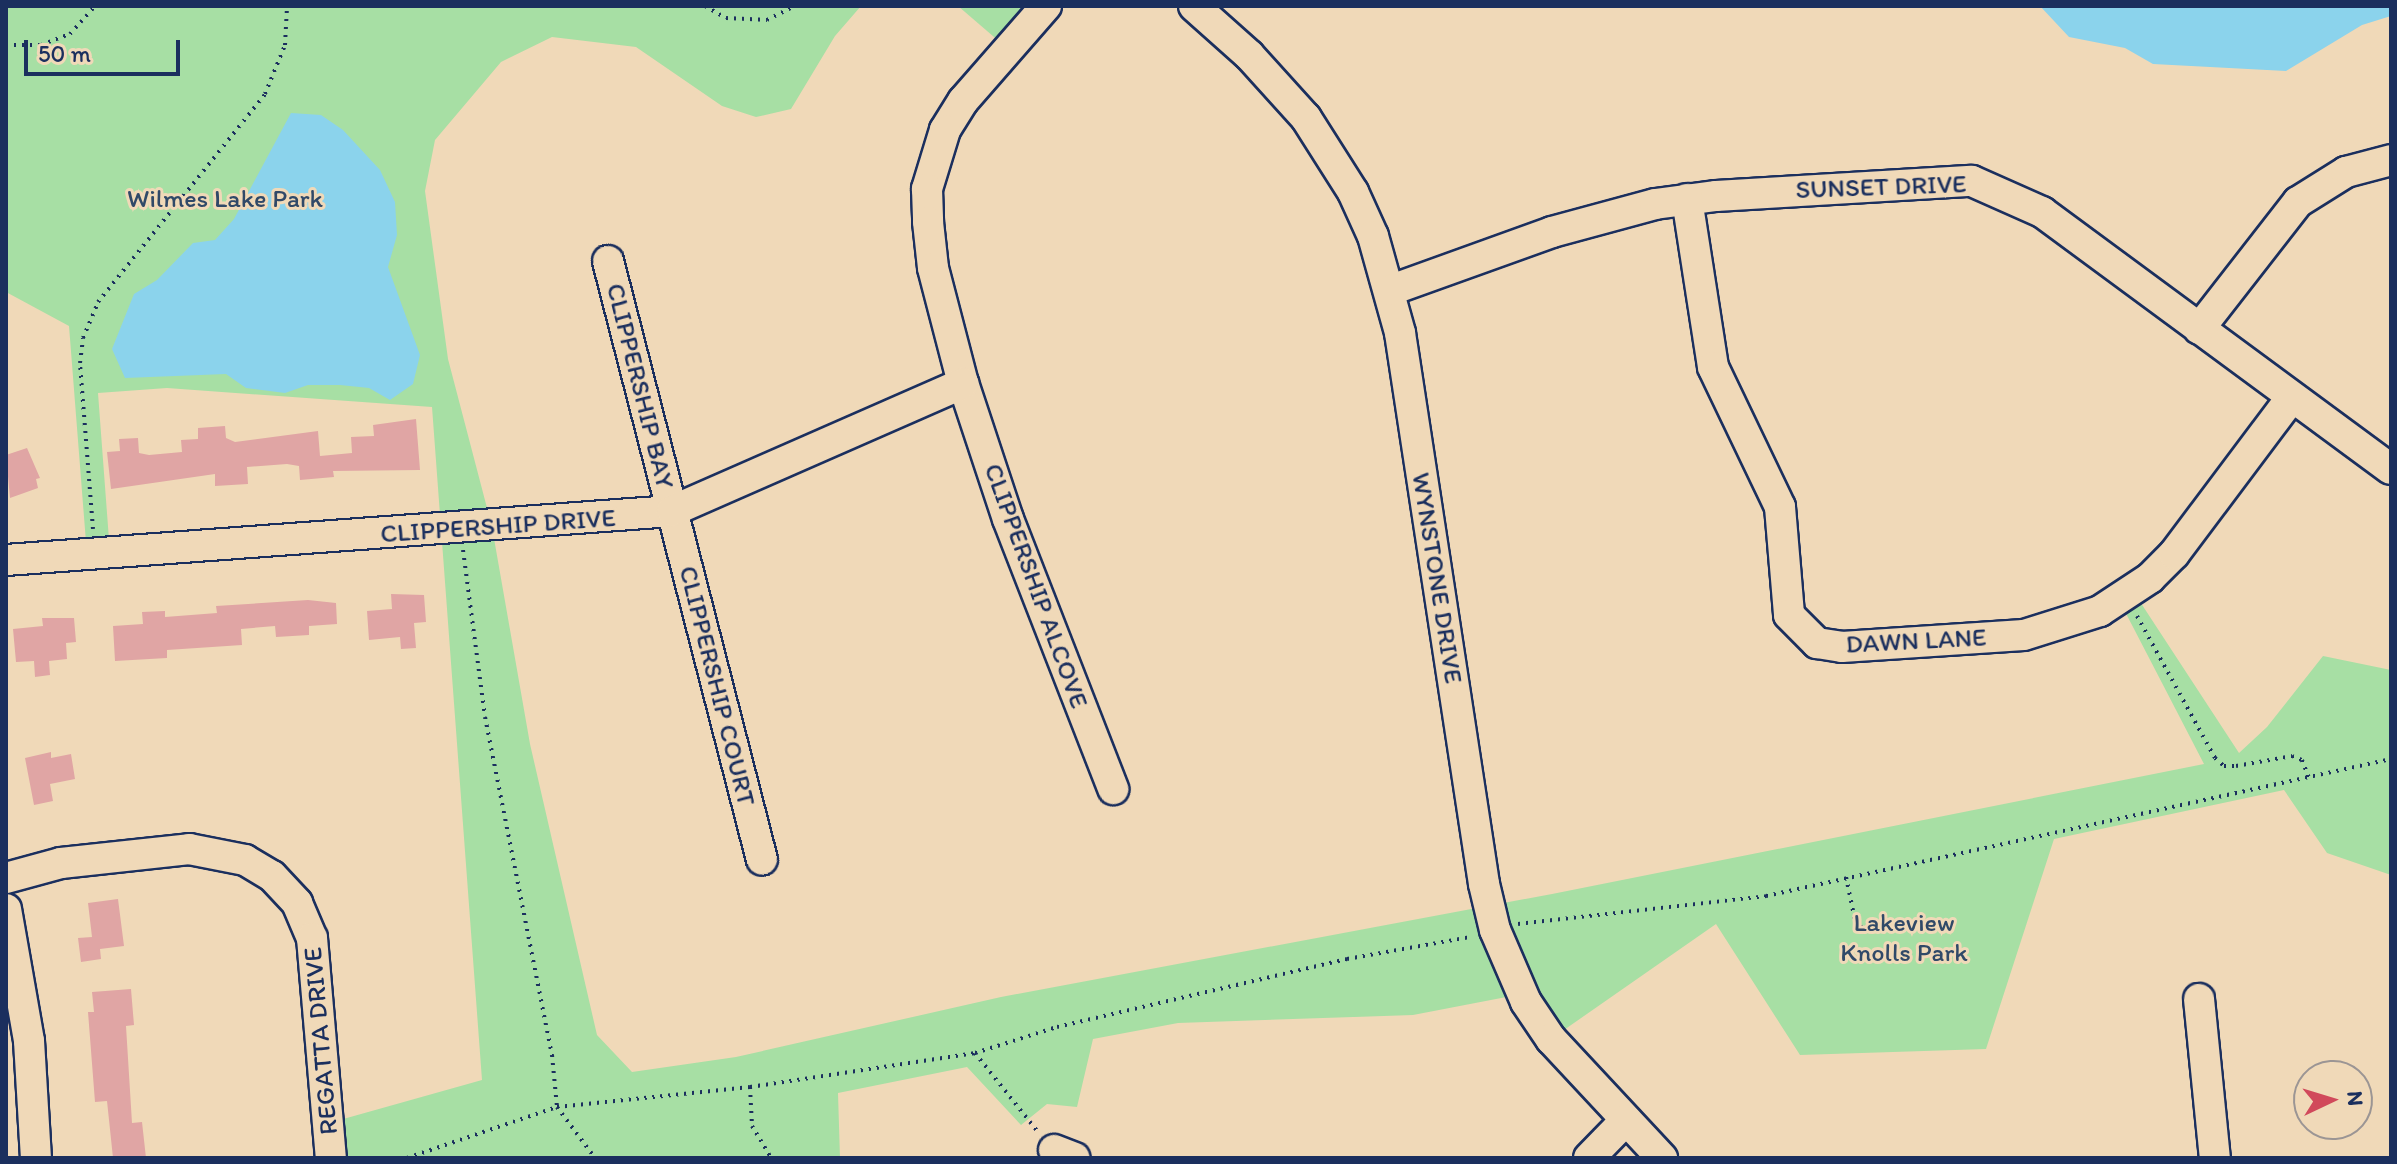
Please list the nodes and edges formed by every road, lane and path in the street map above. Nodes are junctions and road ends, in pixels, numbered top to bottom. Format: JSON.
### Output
{"nodes":[{"id":1,"x":95,"y":6,"type":"edge"},
{"id":2,"x":287,"y":6,"type":"edge"},
{"id":3,"x":705,"y":6,"type":"edge"},
{"id":4,"x":794,"y":6,"type":"edge"},
{"id":5,"x":1046,"y":6,"type":"edge"},
{"id":6,"x":1194,"y":6,"type":"edge"},
{"id":7,"x":6,"y":45,"type":"edge"},
{"id":8,"x":2391,"y":160,"type":"edge"},
{"id":9,"x":1687,"y":199,"type":"junction"},
{"id":10,"x":608,"y":261,"type":"dead end"},
{"id":11,"x":1391,"y":290,"type":"junction"},
{"id":12,"x":2199,"y":329,"type":"junction"},
{"id":13,"x":963,"y":383,"type":"junction"},
{"id":14,"x":2292,"y":397,"type":"junction"},
{"id":15,"x":2391,"y":469,"type":"edge"},
{"id":16,"x":672,"y":511,"type":"junction"},
{"id":17,"x":460,"y":528,"type":"junction"},
{"id":18,"x":94,"y":554,"type":"junction"},
{"id":19,"x":6,"y":560,"type":"edge"},
{"id":20,"x":2126,"y":597,"type":"junction"},
{"id":21,"x":2391,"y":759,"type":"edge"},
{"id":22,"x":2309,"y":778,"type":"junction"},
{"id":23,"x":1113,"y":789,"type":"dead end"},
{"id":24,"x":762,"y":860,"type":"dead end"},
{"id":25,"x":1846,"y":877,"type":"junction"},
{"id":26,"x":6,"y":878,"type":"edge"},
{"id":27,"x":6,"y":909,"type":"edge"},
{"id":28,"x":1514,"y":925,"type":"dead end"},
{"id":29,"x":1863,"y":929,"type":"dead end"},
{"id":30,"x":1479,"y":935,"type":"dead end"},
{"id":31,"x":2199,"y":999,"type":"dead end"},
{"id":32,"x":975,"y":1053,"type":"junction"},
{"id":33,"x":750,"y":1087,"type":"junction"},
{"id":34,"x":557,"y":1107,"type":"junction"},
{"id":35,"x":1626,"y":1120,"type":"junction"},
{"id":36,"x":1064,"y":1154,"type":"edge"},
{"id":37,"x":36,"y":1158,"type":"edge"},
{"id":38,"x":331,"y":1158,"type":"edge"},
{"id":39,"x":407,"y":1158,"type":"edge"},
{"id":40,"x":595,"y":1158,"type":"edge"},
{"id":41,"x":771,"y":1158,"type":"edge"},
{"id":42,"x":1589,"y":1158,"type":"edge"},
{"id":43,"x":1662,"y":1158,"type":"edge"},
{"id":44,"x":2215,"y":1158,"type":"edge"}],
"edges":[{"from":1,"to":7,"type":"path"},
{"from":2,"to":18,"type":"path"},
{"from":3,"to":4,"type":"path"},
{"from":5,"to":13,"type":"street","name":"CLIPPERSHIP ALCOVE"},
{"from":6,"to":11,"type":"street","name":"WYNSTONE DRIVE"},
{"from":8,"to":12,"type":"street"},
{"from":9,"to":11,"type":"street","name":"SUNSET DRIVE"},
{"from":9,"to":12,"type":"street","name":"SUNSET DRIVE"},
{"from":9,"to":20,"type":"street","name":"DAWN LANE"},
{"from":10,"to":16,"type":"street","name":"CLIPPERSHIP BAY"},
{"from":11,"to":35,"type":"street","name":"WYNSTONE DRIVE"},
{"from":12,"to":14,"type":"street","name":"SUNSET DRIVE"},
{"from":13,"to":16,"type":"street","name":"CLIPPERSHIP DRIVE"},
{"from":13,"to":23,"type":"street","name":"CLIPPERSHIP ALCOVE"},
{"from":14,"to":15,"type":"street","name":"SUNSET DRIVE"},
{"from":14,"to":20,"type":"street","name":"DAWN LANE"},
{"from":16,"to":17,"type":"street","name":"CLIPPERSHIP DRIVE"},
{"from":16,"to":24,"type":"street","name":"CLIPPERSHIP COURT"},
{"from":17,"to":18,"type":"street","name":"CLIPPERSHIP DRIVE"},
{"from":17,"to":34,"type":"path"},
{"from":18,"to":19,"type":"street","name":"CLIPPERSHIP DRIVE"},
{"from":20,"to":22,"type":"path"},
{"from":21,"to":22,"type":"path"},
{"from":22,"to":25,"type":"path"},
{"from":25,"to":28,"type":"path"},
{"from":25,"to":29,"type":"path"},
{"from":26,"to":38,"type":"street","name":"REGATTA DRIVE"},
{"from":27,"to":37,"type":"street"},
{"from":30,"to":32,"type":"path"},
{"from":31,"to":44,"type":"street"},
{"from":32,"to":33,"type":"path"},
{"from":32,"to":36,"type":"path"},
{"from":33,"to":34,"type":"path"},
{"from":33,"to":41,"type":"path"},
{"from":34,"to":39,"type":"path"},
{"from":34,"to":40,"type":"path"},
{"from":35,"to":42,"type":"street"},
{"from":35,"to":43,"type":"street","name":"WYNSTONE DRIVE"}]}
